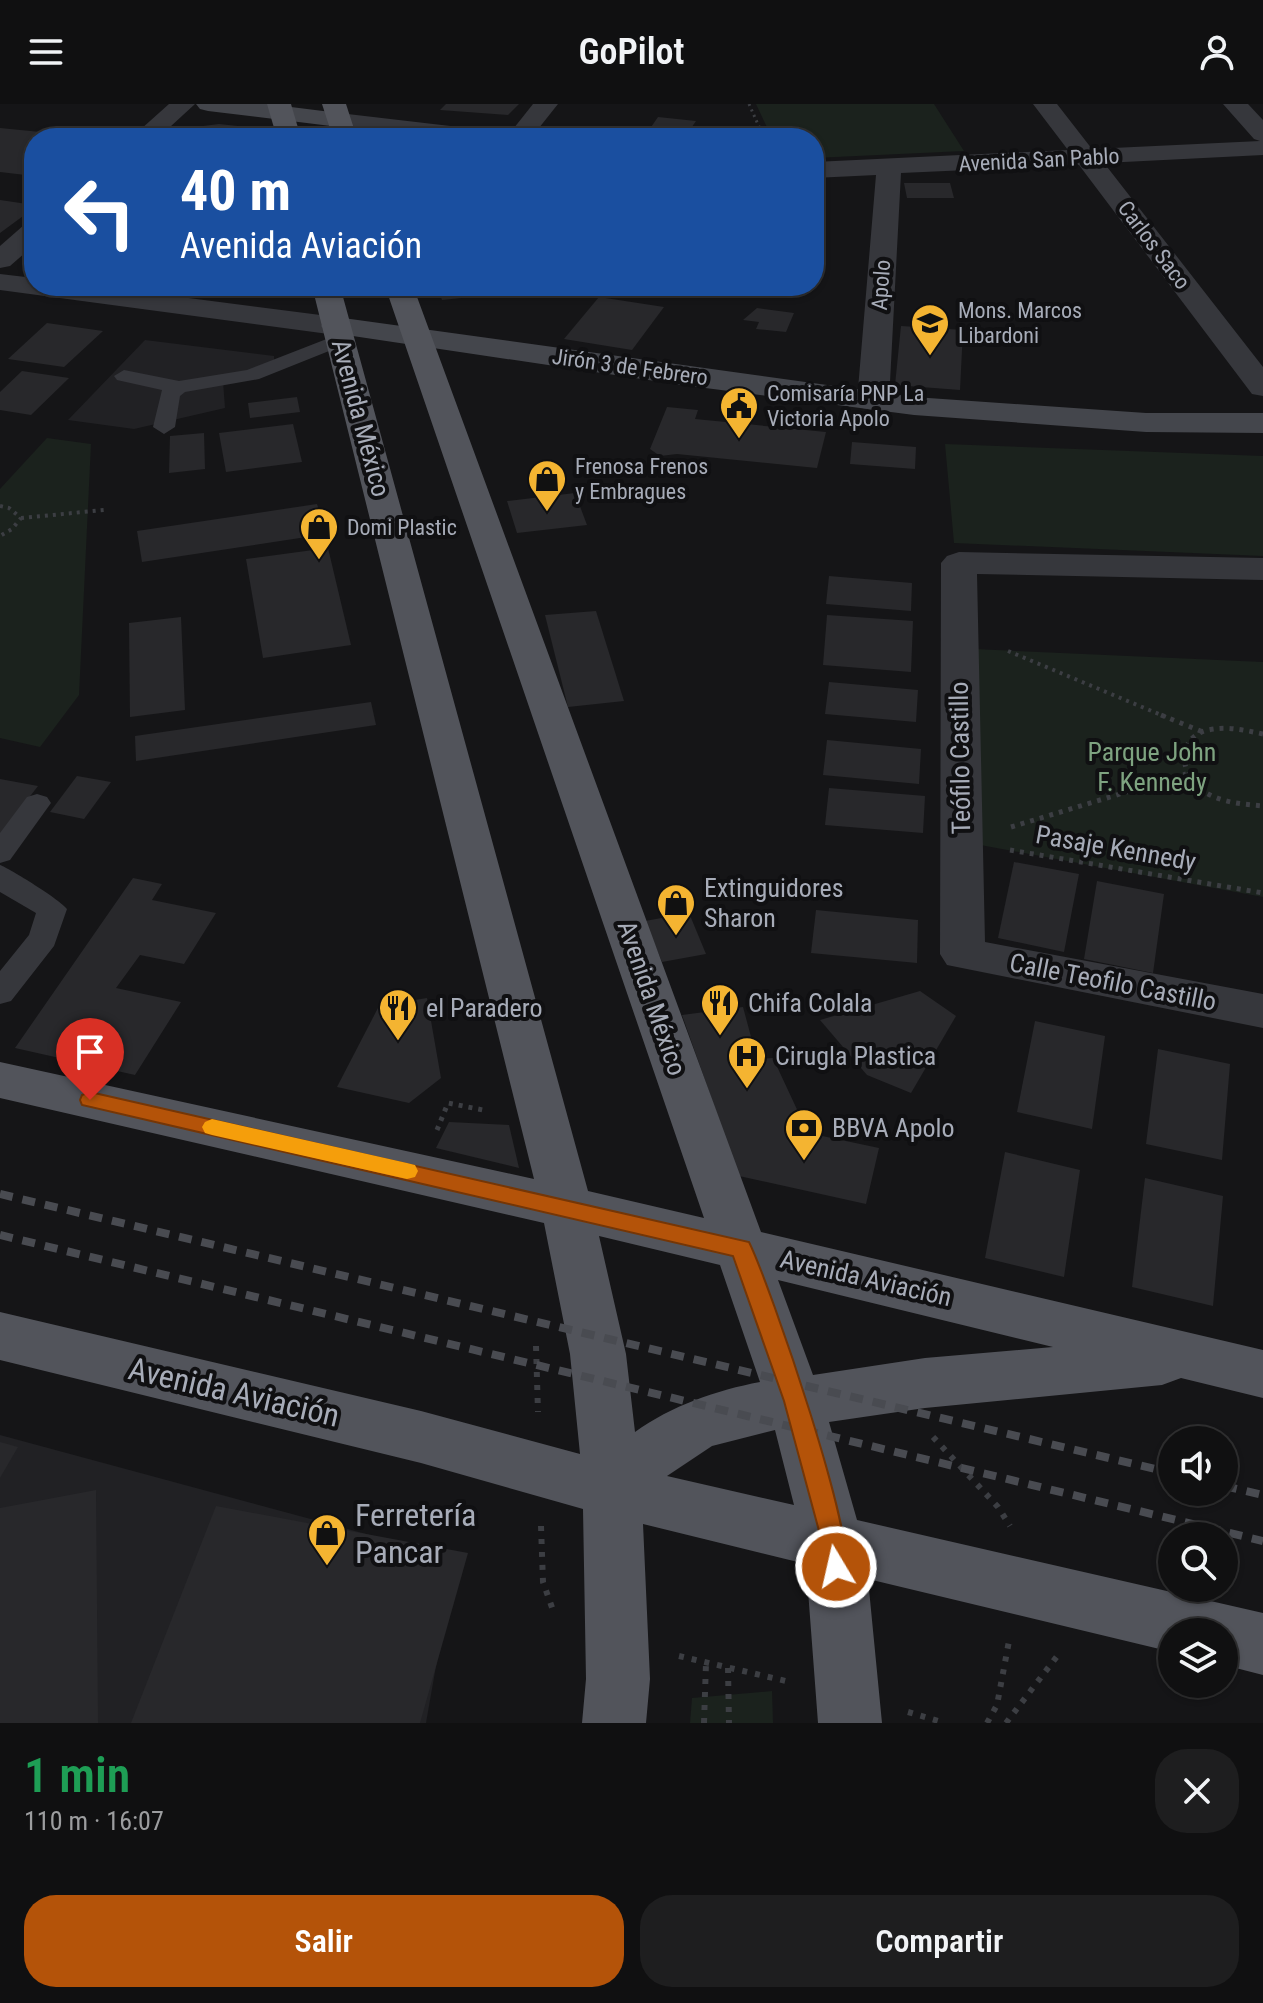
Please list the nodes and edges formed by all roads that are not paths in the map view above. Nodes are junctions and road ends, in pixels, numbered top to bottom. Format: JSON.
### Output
{"nodes":[{"id":1,"x":183,"y":104,"type":"edge"},
{"id":2,"x":208,"y":104,"type":"edge"},
{"id":3,"x":546,"y":104,"type":"edge"},
{"id":4,"x":1045,"y":104,"type":"edge"},
{"id":5,"x":1235,"y":104,"type":"edge"},
{"id":6,"x":281,"y":108,"type":"edge"},
{"id":7,"x":339,"y":121,"type":"edge"},
{"id":8,"x":155,"y":128,"type":"edge"},
{"id":9,"x":286,"y":128,"type":"edge"},
{"id":10,"x":402,"y":128,"type":"edge"},
{"id":11,"x":526,"y":128,"type":"edge"},
{"id":12,"x":1263,"y":134,"type":"edge"},
{"id":13,"x":1263,"y":148,"type":"edge"},
{"id":14,"x":1086,"y":157,"type":"junction"},
{"id":15,"x":889,"y":169,"type":"junction"},
{"id":16,"x":824,"y":170,"type":"edge"},
{"id":17,"x":24,"y":240,"type":"edge"},
{"id":18,"x":0,"y":260,"type":"edge"},
{"id":19,"x":0,"y":282,"type":"edge"},
{"id":20,"x":24,"y":286,"type":"edge"},
{"id":21,"x":95,"y":296,"type":"edge"},
{"id":22,"x":329,"y":296,"type":"edge"},
{"id":23,"x":403,"y":296,"type":"edge"},
{"id":24,"x":339,"y":332,"type":"junction"},
{"id":25,"x":418,"y":336,"type":"junction"},
{"id":26,"x":124,"y":376,"type":"dead end"},
{"id":27,"x":179,"y":387,"type":"junction"},
{"id":28,"x":1263,"y":387,"type":"edge"},
{"id":29,"x":873,"y":401,"type":"junction"},
{"id":30,"x":1263,"y":423,"type":"edge"},
{"id":31,"x":164,"y":427,"type":"dead end"},
{"id":32,"x":1263,"y":569,"type":"edge"},
{"id":33,"x":37,"y":803,"type":"dead end"},
{"id":34,"x":0,"y":853,"type":"edge"},
{"id":35,"x":0,"y":875,"type":"edge"},
{"id":36,"x":963,"y":954,"type":"joint"},
{"id":37,"x":0,"y":993,"type":"edge"},
{"id":38,"x":1263,"y":1011,"type":"edge"},
{"id":39,"x":0,"y":1080,"type":"edge"},
{"id":40,"x":567,"y":1207,"type":"junction"},
{"id":41,"x":741,"y":1249,"type":"junction"},
{"id":42,"x":0,"y":1336,"type":"edge"},
{"id":43,"x":1197,"y":1358,"type":"junction"},
{"id":44,"x":1263,"y":1374,"type":"edge"},
{"id":45,"x":795,"y":1401,"type":"junction"},
{"id":46,"x":612,"y":1490,"type":"junction"},
{"id":47,"x":834,"y":1542,"type":"junction"},
{"id":48,"x":1158,"y":1619,"type":"edge"},
{"id":49,"x":1238,"y":1638,"type":"edge"},
{"id":50,"x":1263,"y":1644,"type":"edge"},
{"id":51,"x":614,"y":1723,"type":"edge"},
{"id":52,"x":850,"y":1723,"type":"edge"}],
"edges":[{"from":1,"to":8,"type":"street"},
{"from":2,"to":6,"type":"street"},
{"from":3,"to":11,"type":"street"},
{"from":4,"to":14,"type":"street","name":"Carlos Saco"},
{"from":5,"to":12,"type":"street"},
{"from":6,"to":7,"type":"street"},
{"from":6,"to":9,"type":"main road"},
{"from":7,"to":10,"type":"street"},
{"from":13,"to":14,"type":"street","name":"Avenida San Pablo"},
{"from":14,"to":15,"type":"street","name":"Avenida San Pablo"},
{"from":14,"to":28,"type":"street","name":"Carlos Saco"},
{"from":15,"to":16,"type":"street","name":"Avenida San Pablo"},
{"from":15,"to":29,"type":"street","name":"Apolo"},
{"from":17,"to":18,"type":"street"},
{"from":19,"to":20,"type":"street","name":"Jirón 3 de Febrero"},
{"from":21,"to":24,"type":"street","name":"Jirón 3 de Febrero"},
{"from":22,"to":24,"type":"main road","name":"Avenida México"},
{"from":23,"to":25,"type":"main road","name":"Avenida México"},
{"from":24,"to":25,"type":"street","name":"Jirón 3 de Febrero"},
{"from":24,"to":27,"type":"lane"},
{"from":24,"to":40,"type":"main road","name":"Avenida México"},
{"from":25,"to":29,"type":"street","name":"Jirón 3 de Febrero"},
{"from":25,"to":41,"type":"main road","name":"Avenida México"},
{"from":26,"to":27,"type":"lane"},
{"from":27,"to":31,"type":"lane"},
{"from":29,"to":30,"type":"street","name":"Jirón 3 de Febrero"},
{"from":32,"to":36,"type":"street","name":"Teófilo Castillo"},
{"from":33,"to":34,"type":"lane"},
{"from":35,"to":37,"type":"lane"},
{"from":36,"to":38,"type":"street","name":"Calle Teofilo Castillo"},
{"from":39,"to":40,"type":"main road","name":"Avenida Aviación"},
{"from":40,"to":41,"type":"main road","name":"Avenida Aviación"},
{"from":40,"to":46,"type":"main road","name":"Avenida México"},
{"from":41,"to":43,"type":"main road","name":"Avenida Aviación"},
{"from":41,"to":45,"type":"main road","name":"Avenida México"},
{"from":42,"to":46,"type":"main road","name":"Avenida Aviación"},
{"from":43,"to":44,"type":"main road","name":"Avenida Aviación"},
{"from":43,"to":45,"type":"main road"},
{"from":45,"to":46,"type":"main road"},
{"from":45,"to":47,"type":"main road","name":"Avenida México"},
{"from":46,"to":47,"type":"main road","name":"Avenida Aviación"},
{"from":46,"to":51,"type":"main road","name":"Avenida México"},
{"from":47,"to":48,"type":"main road","name":"Avenida Aviación"},
{"from":47,"to":52,"type":"main road","name":"Avenida México"},
{"from":49,"to":50,"type":"main road"}]}
